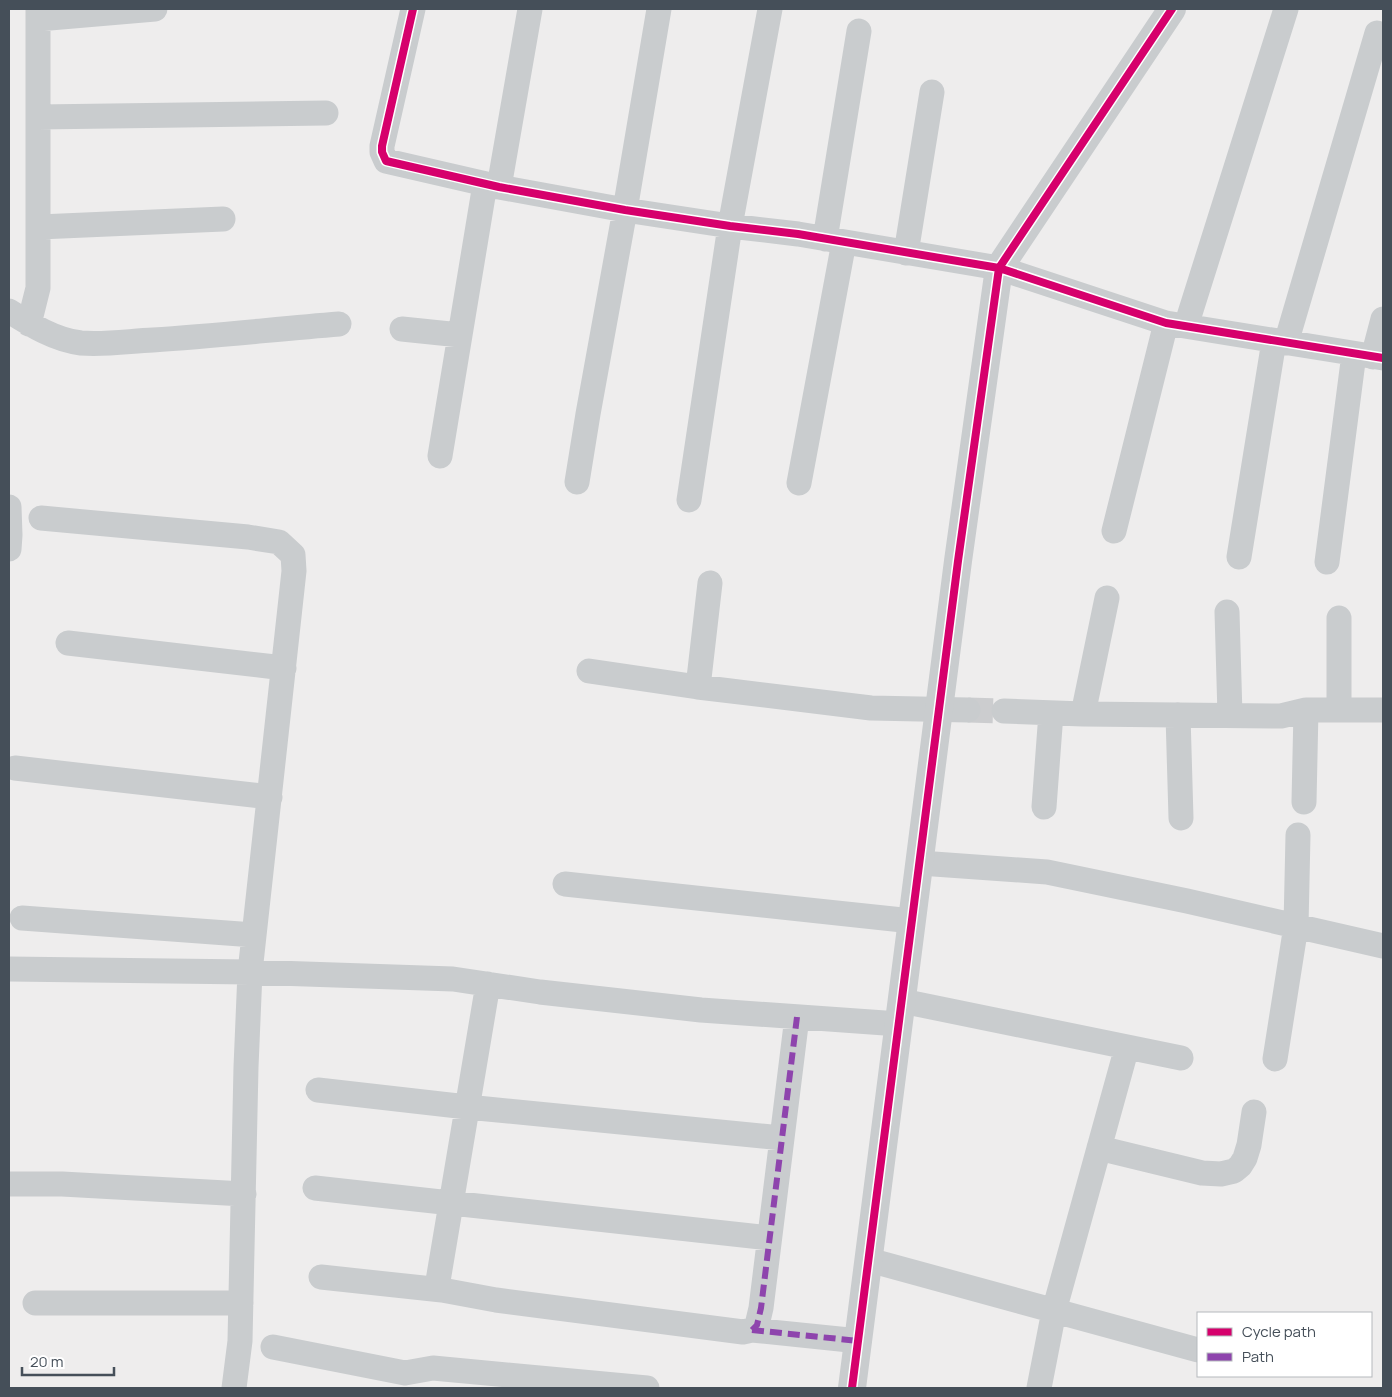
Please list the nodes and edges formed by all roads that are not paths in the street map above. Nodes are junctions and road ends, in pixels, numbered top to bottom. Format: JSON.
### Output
{"nodes":[{"id":1,"x":155,"y":9,"type":"edge"},
{"id":2,"x":413,"y":9,"type":"edge"},
{"id":3,"x":530,"y":9,"type":"edge"},
{"id":4,"x":659,"y":9,"type":"edge"},
{"id":5,"x":770,"y":9,"type":"edge"},
{"id":6,"x":1172,"y":9,"type":"edge"},
{"id":7,"x":1286,"y":9,"type":"edge"},
{"id":8,"x":38,"y":14,"type":"edge"},
{"id":9,"x":859,"y":31,"type":"dead end"},
{"id":10,"x":1377,"y":33,"type":"dead end"},
{"id":11,"x":932,"y":92,"type":"dead end"},
{"id":12,"x":326,"y":113,"type":"dead end"},
{"id":13,"x":38,"y":117,"type":"junction"},
{"id":14,"x":492,"y":186,"type":"junction"},
{"id":15,"x":625,"y":210,"type":"junction"},
{"id":16,"x":222,"y":220,"type":"dead end"},
{"id":17,"x":730,"y":226,"type":"junction"},
{"id":18,"x":39,"y":227,"type":"junction"},
{"id":19,"x":834,"y":240,"type":"junction"},
{"id":20,"x":906,"y":252,"type":"junction"},
{"id":21,"x":999,"y":268,"type":"junction"},
{"id":22,"x":9,"y":311,"type":"edge"},
{"id":23,"x":1383,"y":319,"type":"edge"},
{"id":24,"x":30,"y":324,"type":"junction"},
{"id":25,"x":339,"y":324,"type":"dead end"},
{"id":26,"x":1176,"y":325,"type":"junction"},
{"id":27,"x":402,"y":329,"type":"dead end"},
{"id":28,"x":460,"y":335,"type":"junction"},
{"id":29,"x":1280,"y":342,"type":"junction"},
{"id":30,"x":1370,"y":356,"type":"edge"},
{"id":31,"x":440,"y":456,"type":"dead end"},
{"id":32,"x":577,"y":482,"type":"dead end"},
{"id":33,"x":799,"y":483,"type":"dead end"},
{"id":34,"x":689,"y":500,"type":"dead end"},
{"id":35,"x":9,"y":507,"type":"edge"},
{"id":36,"x":40,"y":518,"type":"dead end"},
{"id":37,"x":1114,"y":531,"type":"dead end"},
{"id":38,"x":9,"y":548,"type":"edge"},
{"id":39,"x":1239,"y":557,"type":"dead end"},
{"id":40,"x":1327,"y":562,"type":"dead end"},
{"id":41,"x":710,"y":583,"type":"dead end"},
{"id":42,"x":1107,"y":598,"type":"dead end"},
{"id":43,"x":1227,"y":612,"type":"dead end"},
{"id":44,"x":1339,"y":618,"type":"dead end"},
{"id":45,"x":68,"y":643,"type":"dead end"},
{"id":46,"x":284,"y":668,"type":"junction"},
{"id":47,"x":589,"y":671,"type":"dead end"},
{"id":48,"x":698,"y":687,"type":"junction"},
{"id":49,"x":940,"y":709,"type":"junction"},
{"id":50,"x":968,"y":710,"type":"tunnel mouth"},
{"id":51,"x":1306,"y":710,"type":"junction"},
{"id":52,"x":1339,"y":710,"type":"junction"},
{"id":53,"x":1383,"y":710,"type":"edge"},
{"id":54,"x":1004,"y":711,"type":"tunnel mouth"},
{"id":55,"x":1051,"y":713,"type":"junction"},
{"id":56,"x":1083,"y":714,"type":"junction"},
{"id":57,"x":1178,"y":715,"type":"junction"},
{"id":58,"x":1230,"y":715,"type":"junction"},
{"id":59,"x":15,"y":768,"type":"dead end"},
{"id":60,"x":270,"y":797,"type":"junction"},
{"id":61,"x":1304,"y":802,"type":"dead end"},
{"id":62,"x":1044,"y":807,"type":"dead end"},
{"id":63,"x":1181,"y":818,"type":"dead end"},
{"id":64,"x":1298,"y":835,"type":"dead end"},
{"id":65,"x":920,"y":863,"type":"junction"},
{"id":66,"x":565,"y":884,"type":"dead end"},
{"id":67,"x":22,"y":918,"type":"dead end"},
{"id":68,"x":912,"y":921,"type":"junction"},
{"id":69,"x":1296,"y":926,"type":"junction"},
{"id":70,"x":254,"y":935,"type":"junction"},
{"id":71,"x":1383,"y":946,"type":"edge"},
{"id":72,"x":9,"y":968,"type":"edge"},
{"id":73,"x":250,"y":972,"type":"junction"},
{"id":74,"x":488,"y":984,"type":"junction"},
{"id":75,"x":901,"y":1012,"type":"junction"},
{"id":76,"x":797,"y":1017,"type":"junction"},
{"id":77,"x":1127,"y":1047,"type":"junction"},
{"id":78,"x":1181,"y":1058,"type":"dead end"},
{"id":79,"x":1275,"y":1059,"type":"dead end"},
{"id":80,"x":318,"y":1090,"type":"dead end"},
{"id":81,"x":467,"y":1107,"type":"junction"},
{"id":82,"x":1254,"y":1112,"type":"dead end"},
{"id":83,"x":782,"y":1138,"type":"junction"},
{"id":84,"x":1099,"y":1148,"type":"junction"},
{"id":85,"x":9,"y":1184,"type":"edge"},
{"id":86,"x":315,"y":1188,"type":"dead end"},
{"id":87,"x":244,"y":1194,"type":"junction"},
{"id":88,"x":451,"y":1204,"type":"junction"},
{"id":89,"x":769,"y":1238,"type":"junction"},
{"id":90,"x":869,"y":1260,"type":"junction"},
{"id":91,"x":321,"y":1277,"type":"dead end"},
{"id":92,"x":442,"y":1290,"type":"junction"},
{"id":93,"x":35,"y":1303,"type":"dead end"},
{"id":94,"x":241,"y":1303,"type":"junction"},
{"id":95,"x":1054,"y":1311,"type":"junction"},
{"id":96,"x":752,"y":1330,"type":"junction"},
{"id":97,"x":859,"y":1341,"type":"junction"},
{"id":98,"x":273,"y":1348,"type":"dead end"},
{"id":99,"x":1197,"y":1350,"type":"edge"},
{"id":100,"x":405,"y":1380,"type":"edge"},
{"id":101,"x":234,"y":1388,"type":"edge"},
{"id":102,"x":646,"y":1388,"type":"edge"},
{"id":103,"x":852,"y":1388,"type":"edge"},
{"id":104,"x":1039,"y":1388,"type":"edge"}],
"edges":[{"from":1,"to":8,"type":"street"},
{"from":2,"to":14,"type":"street"},
{"from":3,"to":14,"type":"street"},
{"from":4,"to":15,"type":"street"},
{"from":5,"to":17,"type":"street"},
{"from":6,"to":21,"type":"street"},
{"from":7,"to":26,"type":"street"},
{"from":8,"to":13,"type":"street"},
{"from":9,"to":19,"type":"street"},
{"from":10,"to":29,"type":"street"},
{"from":11,"to":20,"type":"street"},
{"from":12,"to":13,"type":"street"},
{"from":13,"to":18,"type":"street"},
{"from":14,"to":15,"type":"street"},
{"from":14,"to":28,"type":"street"},
{"from":15,"to":17,"type":"street"},
{"from":15,"to":32,"type":"street"},
{"from":16,"to":18,"type":"street"},
{"from":17,"to":19,"type":"street"},
{"from":17,"to":34,"type":"street"},
{"from":18,"to":24,"type":"street"},
{"from":19,"to":20,"type":"street"},
{"from":19,"to":33,"type":"street"},
{"from":20,"to":21,"type":"street"},
{"from":21,"to":26,"type":"street"},
{"from":21,"to":49,"type":"street"},
{"from":22,"to":24,"type":"street"},
{"from":23,"to":30,"type":"street"},
{"from":24,"to":25,"type":"street"},
{"from":26,"to":29,"type":"street"},
{"from":26,"to":37,"type":"street"},
{"from":27,"to":28,"type":"street"},
{"from":28,"to":31,"type":"street"},
{"from":29,"to":30,"type":"street"},
{"from":29,"to":39,"type":"street"},
{"from":30,"to":40,"type":"street"},
{"from":35,"to":38,"type":"street"},
{"from":36,"to":46,"type":"street"},
{"from":41,"to":48,"type":"street"},
{"from":42,"to":56,"type":"street"},
{"from":43,"to":58,"type":"street"},
{"from":44,"to":52,"type":"street"},
{"from":45,"to":46,"type":"street"},
{"from":46,"to":60,"type":"street"},
{"from":47,"to":48,"type":"street"},
{"from":48,"to":49,"type":"street"},
{"from":49,"to":50,"type":"street"},
{"from":49,"to":65,"type":"street"},
{"from":51,"to":52,"type":"street"},
{"from":51,"to":58,"type":"street"},
{"from":51,"to":61,"type":"street"},
{"from":52,"to":53,"type":"street"},
{"from":54,"to":55,"type":"street"},
{"from":55,"to":56,"type":"street"},
{"from":55,"to":62,"type":"street"},
{"from":56,"to":57,"type":"street"},
{"from":57,"to":58,"type":"street"},
{"from":57,"to":63,"type":"street"},
{"from":59,"to":60,"type":"street"},
{"from":60,"to":70,"type":"street"},
{"from":64,"to":69,"type":"street"},
{"from":65,"to":68,"type":"street"},
{"from":65,"to":69,"type":"street"},
{"from":66,"to":68,"type":"street"},
{"from":67,"to":70,"type":"street"},
{"from":68,"to":75,"type":"street"},
{"from":69,"to":71,"type":"street"},
{"from":69,"to":79,"type":"street"},
{"from":70,"to":73,"type":"street"},
{"from":72,"to":73,"type":"street"},
{"from":73,"to":74,"type":"street"},
{"from":73,"to":87,"type":"street"},
{"from":74,"to":76,"type":"street"},
{"from":74,"to":81,"type":"street"},
{"from":75,"to":76,"type":"street"},
{"from":75,"to":77,"type":"street"},
{"from":75,"to":90,"type":"street"},
{"from":76,"to":83,"type":"street"},
{"from":77,"to":78,"type":"street"},
{"from":77,"to":84,"type":"street"},
{"from":80,"to":81,"type":"street"},
{"from":81,"to":83,"type":"street"},
{"from":81,"to":88,"type":"street"},
{"from":82,"to":84,"type":"street"},
{"from":83,"to":89,"type":"street"},
{"from":84,"to":95,"type":"street"},
{"from":85,"to":87,"type":"street"},
{"from":86,"to":88,"type":"street"},
{"from":87,"to":94,"type":"street"},
{"from":88,"to":89,"type":"street"},
{"from":88,"to":92,"type":"street"},
{"from":89,"to":96,"type":"street"},
{"from":90,"to":95,"type":"street"},
{"from":90,"to":97,"type":"street"},
{"from":91,"to":92,"type":"street"},
{"from":92,"to":96,"type":"street"},
{"from":93,"to":94,"type":"street"},
{"from":94,"to":101,"type":"street"},
{"from":95,"to":99,"type":"street"},
{"from":95,"to":104,"type":"street"},
{"from":96,"to":97,"type":"street"},
{"from":97,"to":103,"type":"street"},
{"from":98,"to":100,"type":"street"},
{"from":100,"to":102,"type":"street"}]}
